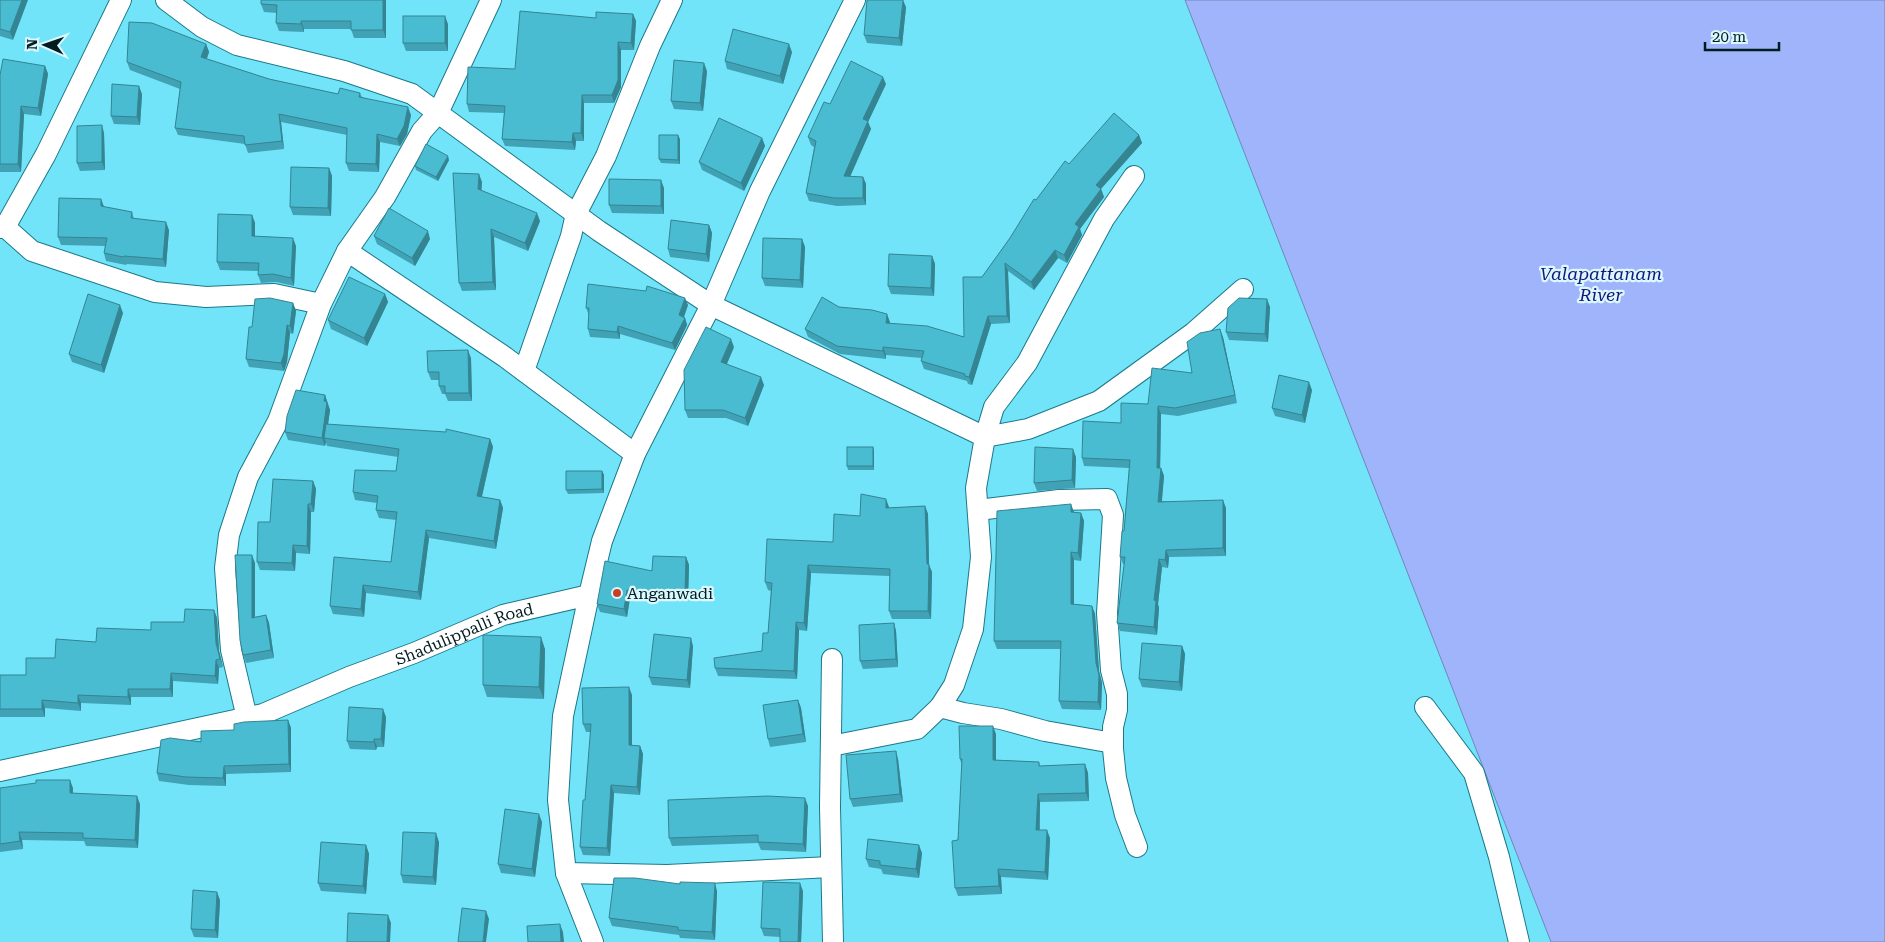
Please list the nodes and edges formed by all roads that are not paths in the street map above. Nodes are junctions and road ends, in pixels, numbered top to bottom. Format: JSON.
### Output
{"nodes":[{"id":1,"x":121,"y":0,"type":"edge"},
{"id":2,"x":166,"y":0,"type":"edge"},
{"id":3,"x":491,"y":0,"type":"edge"},
{"id":4,"x":672,"y":0,"type":"edge"},
{"id":5,"x":855,"y":0,"type":"edge"},
{"id":6,"x":438,"y":113,"type":"junction"},
{"id":7,"x":1134,"y":176,"type":"dead end"},
{"id":8,"x":576,"y":214,"type":"junction"},
{"id":9,"x":4,"y":220,"type":"edge"},
{"id":10,"x":347,"y":251,"type":"junction"},
{"id":11,"x":1243,"y":289,"type":"dead end"},
{"id":12,"x":321,"y":304,"type":"junction"},
{"id":13,"x":711,"y":305,"type":"junction"},
{"id":14,"x":524,"y":371,"type":"junction"},
{"id":15,"x":984,"y":437,"type":"junction"},
{"id":16,"x":635,"y":454,"type":"junction"},
{"id":17,"x":978,"y":510,"type":"junction"},
{"id":18,"x":589,"y":594,"type":"junction"},
{"id":19,"x":832,"y":659,"type":"dead end"},
{"id":20,"x":940,"y":707,"type":"junction"},
{"id":21,"x":1425,"y":707,"type":"dead end"},
{"id":22,"x":247,"y":718,"type":"junction"},
{"id":23,"x":1113,"y":743,"type":"junction"},
{"id":24,"x":831,"y":746,"type":"junction"},
{"id":25,"x":0,"y":771,"type":"edge"},
{"id":26,"x":1137,"y":848,"type":"dead end"},
{"id":27,"x":831,"y":867,"type":"junction"},
{"id":28,"x":566,"y":873,"type":"junction"},
{"id":29,"x":593,"y":942,"type":"edge"},
{"id":30,"x":833,"y":942,"type":"edge"},
{"id":31,"x":1519,"y":942,"type":"edge"}],
"edges":[{"from":1,"to":9,"type":"street"},
{"from":2,"to":6,"type":"street"},
{"from":3,"to":6,"type":"street"},
{"from":4,"to":8,"type":"street"},
{"from":5,"to":13,"type":"street"},
{"from":6,"to":8,"type":"street"},
{"from":6,"to":10,"type":"street"},
{"from":7,"to":15,"type":"street"},
{"from":8,"to":13,"type":"street"},
{"from":8,"to":14,"type":"street"},
{"from":9,"to":12,"type":"street"},
{"from":10,"to":12,"type":"street"},
{"from":10,"to":14,"type":"street"},
{"from":11,"to":15,"type":"street"},
{"from":12,"to":22,"type":"street"},
{"from":13,"to":15,"type":"street"},
{"from":13,"to":16,"type":"street"},
{"from":14,"to":16,"type":"street"},
{"from":15,"to":17,"type":"street"},
{"from":16,"to":18,"type":"street"},
{"from":17,"to":20,"type":"street"},
{"from":17,"to":23,"type":"street"},
{"from":18,"to":22,"type":"street","name":"Shadulippalli Road"},
{"from":18,"to":28,"type":"street"},
{"from":19,"to":24,"type":"street"},
{"from":20,"to":23,"type":"street"},
{"from":20,"to":24,"type":"street"},
{"from":21,"to":31,"type":"street"},
{"from":22,"to":25,"type":"street","name":"Shadulippalli Road"},
{"from":23,"to":26,"type":"street"},
{"from":24,"to":27,"type":"street"},
{"from":27,"to":28,"type":"street"},
{"from":27,"to":30,"type":"street"},
{"from":28,"to":29,"type":"street"}]}
